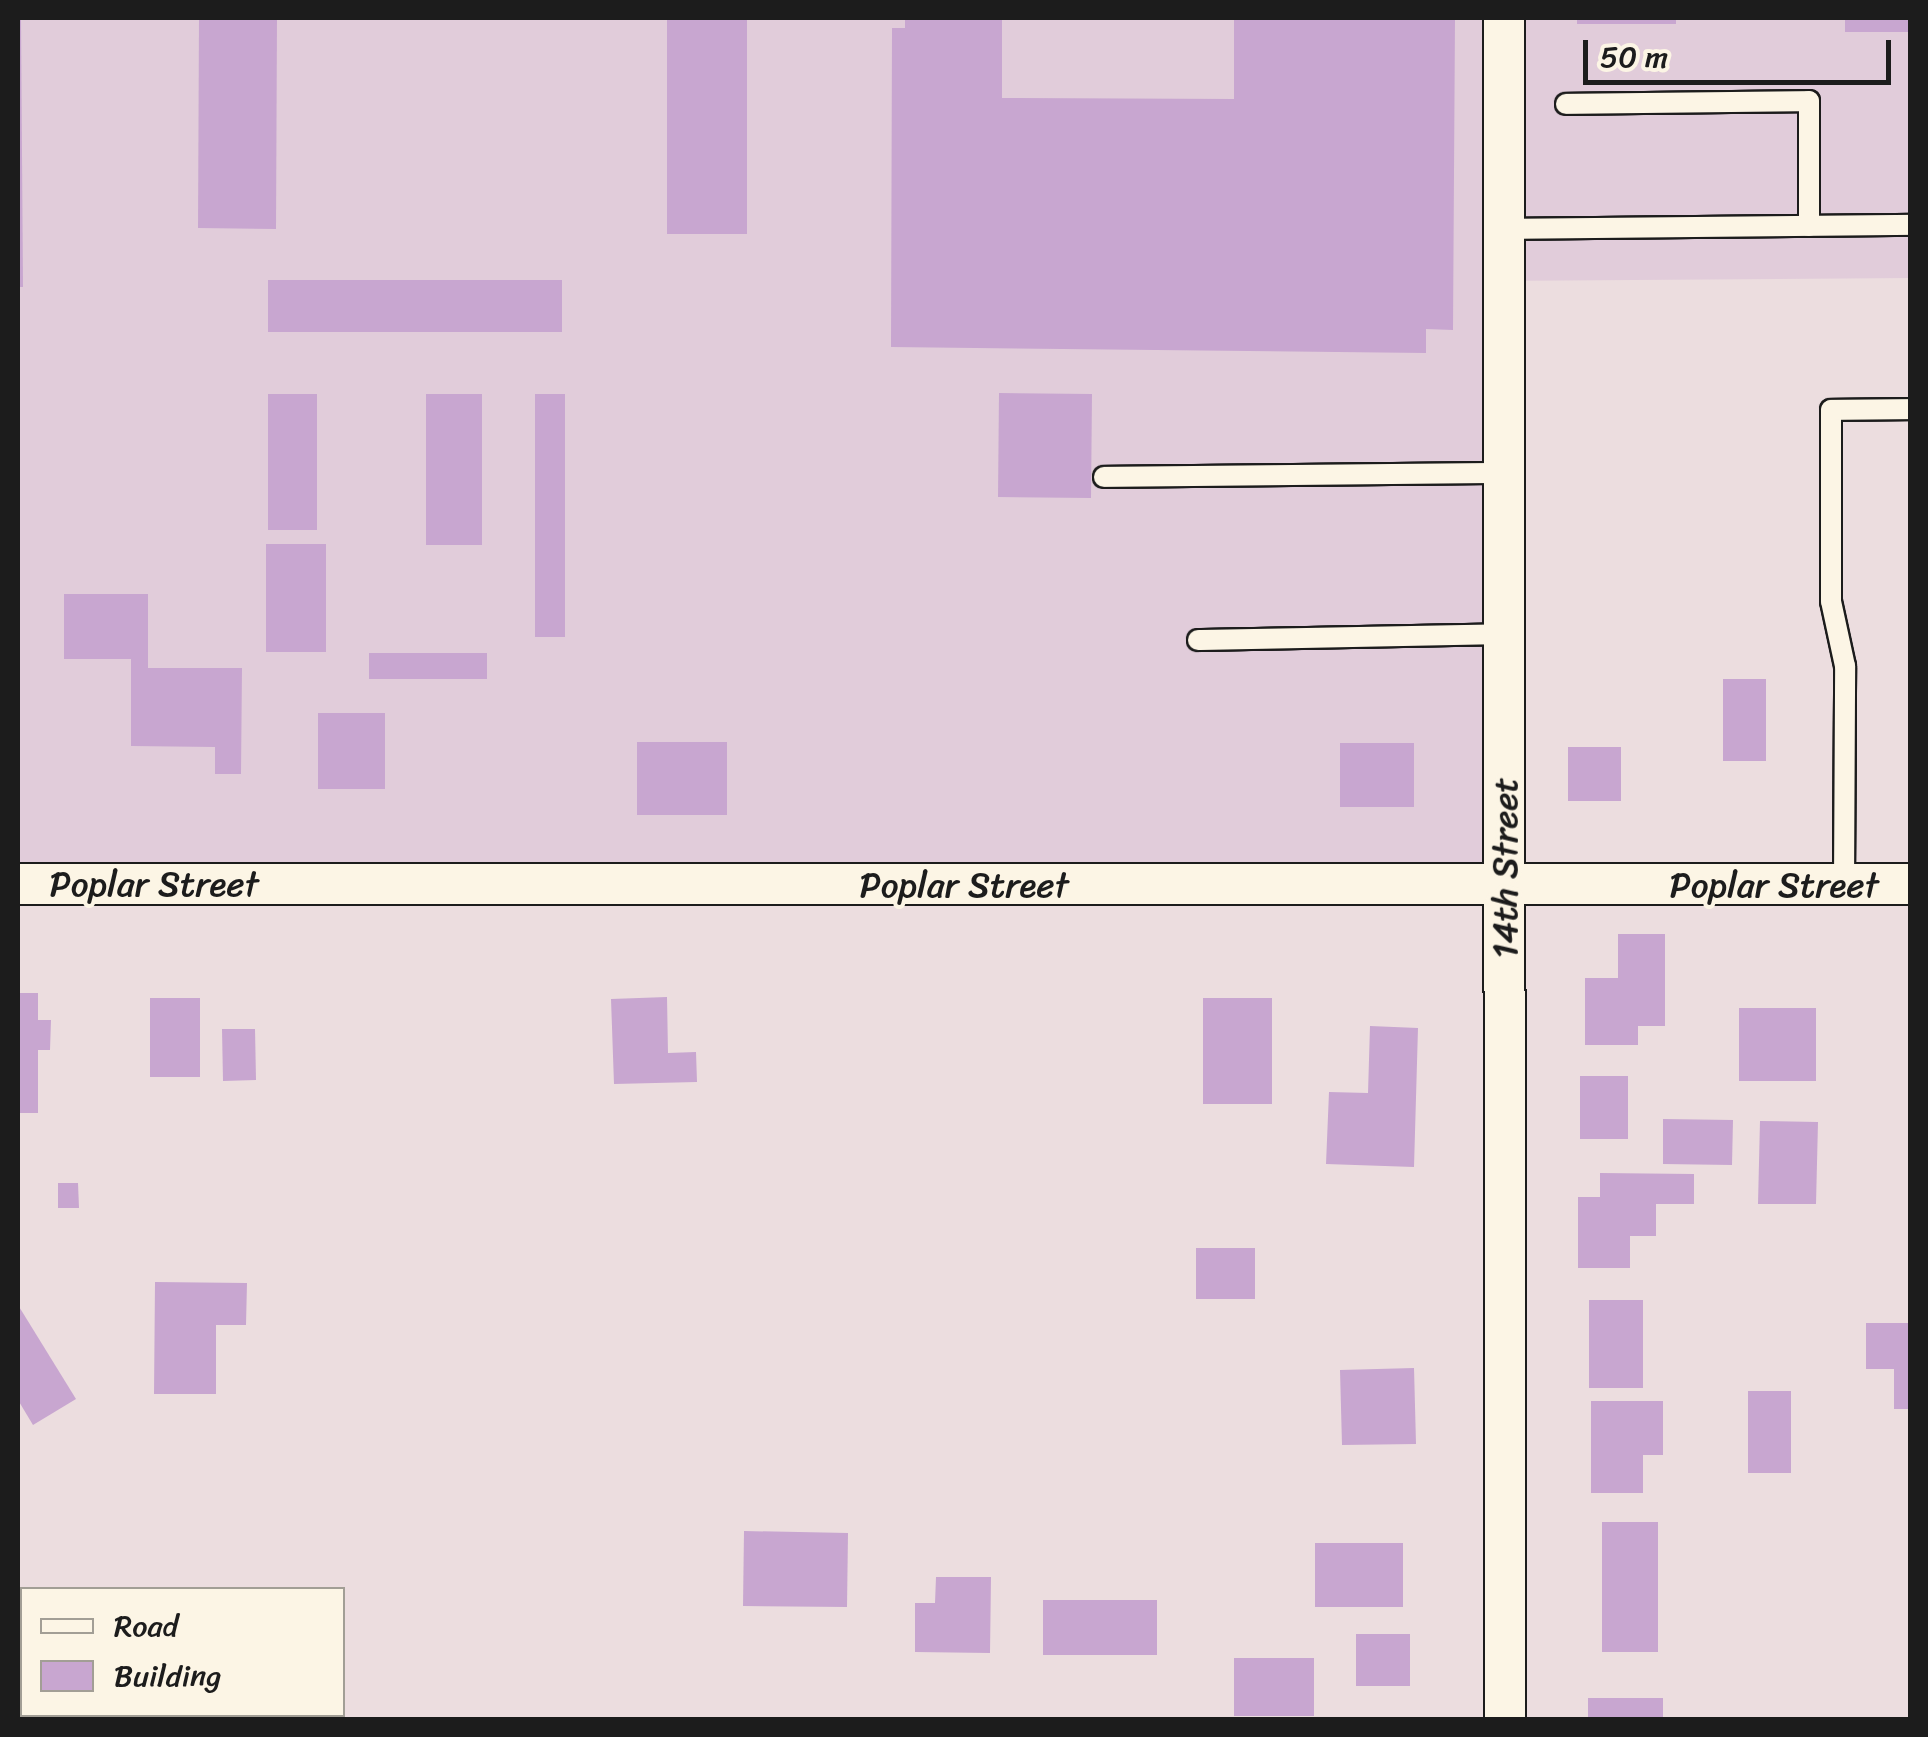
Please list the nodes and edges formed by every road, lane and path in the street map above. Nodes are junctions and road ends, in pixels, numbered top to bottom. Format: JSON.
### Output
{"nodes":[{"id":1,"x":1504,"y":18,"type":"edge"},
{"id":2,"x":1566,"y":104,"type":"dead end"},
{"id":3,"x":1910,"y":225,"type":"edge"},
{"id":4,"x":1809,"y":226,"type":"junction"},
{"id":5,"x":1505,"y":229,"type":"junction"},
{"id":6,"x":1910,"y":409,"type":"edge"},
{"id":7,"x":1506,"y":473,"type":"junction"},
{"id":8,"x":1104,"y":477,"type":"dead end"},
{"id":9,"x":1507,"y":634,"type":"junction"},
{"id":10,"x":1198,"y":640,"type":"dead end"},
{"id":11,"x":18,"y":884,"type":"edge"},
{"id":12,"x":1844,"y":884,"type":"junction"},
{"id":13,"x":1910,"y":884,"type":"edge"},
{"id":14,"x":1504,"y":886,"type":"junction"},
{"id":15,"x":1505,"y":1720,"type":"edge"}],
"edges":[{"from":1,"to":5,"type":"street","name":"14th Street"},
{"from":2,"to":4,"type":"lane"},
{"from":3,"to":4,"type":"lane"},
{"from":4,"to":5,"type":"lane"},
{"from":5,"to":7,"type":"street","name":"14th Street"},
{"from":6,"to":12,"type":"lane"},
{"from":7,"to":8,"type":"lane"},
{"from":7,"to":9,"type":"street","name":"14th Street"},
{"from":9,"to":10,"type":"lane"},
{"from":9,"to":14,"type":"street","name":"14th Street"},
{"from":11,"to":14,"type":"street","name":"Poplar Street"},
{"from":12,"to":13,"type":"street","name":"Poplar Street"},
{"from":12,"to":14,"type":"street","name":"Poplar Street"},
{"from":14,"to":15,"type":"street","name":"14th Street"}]}
